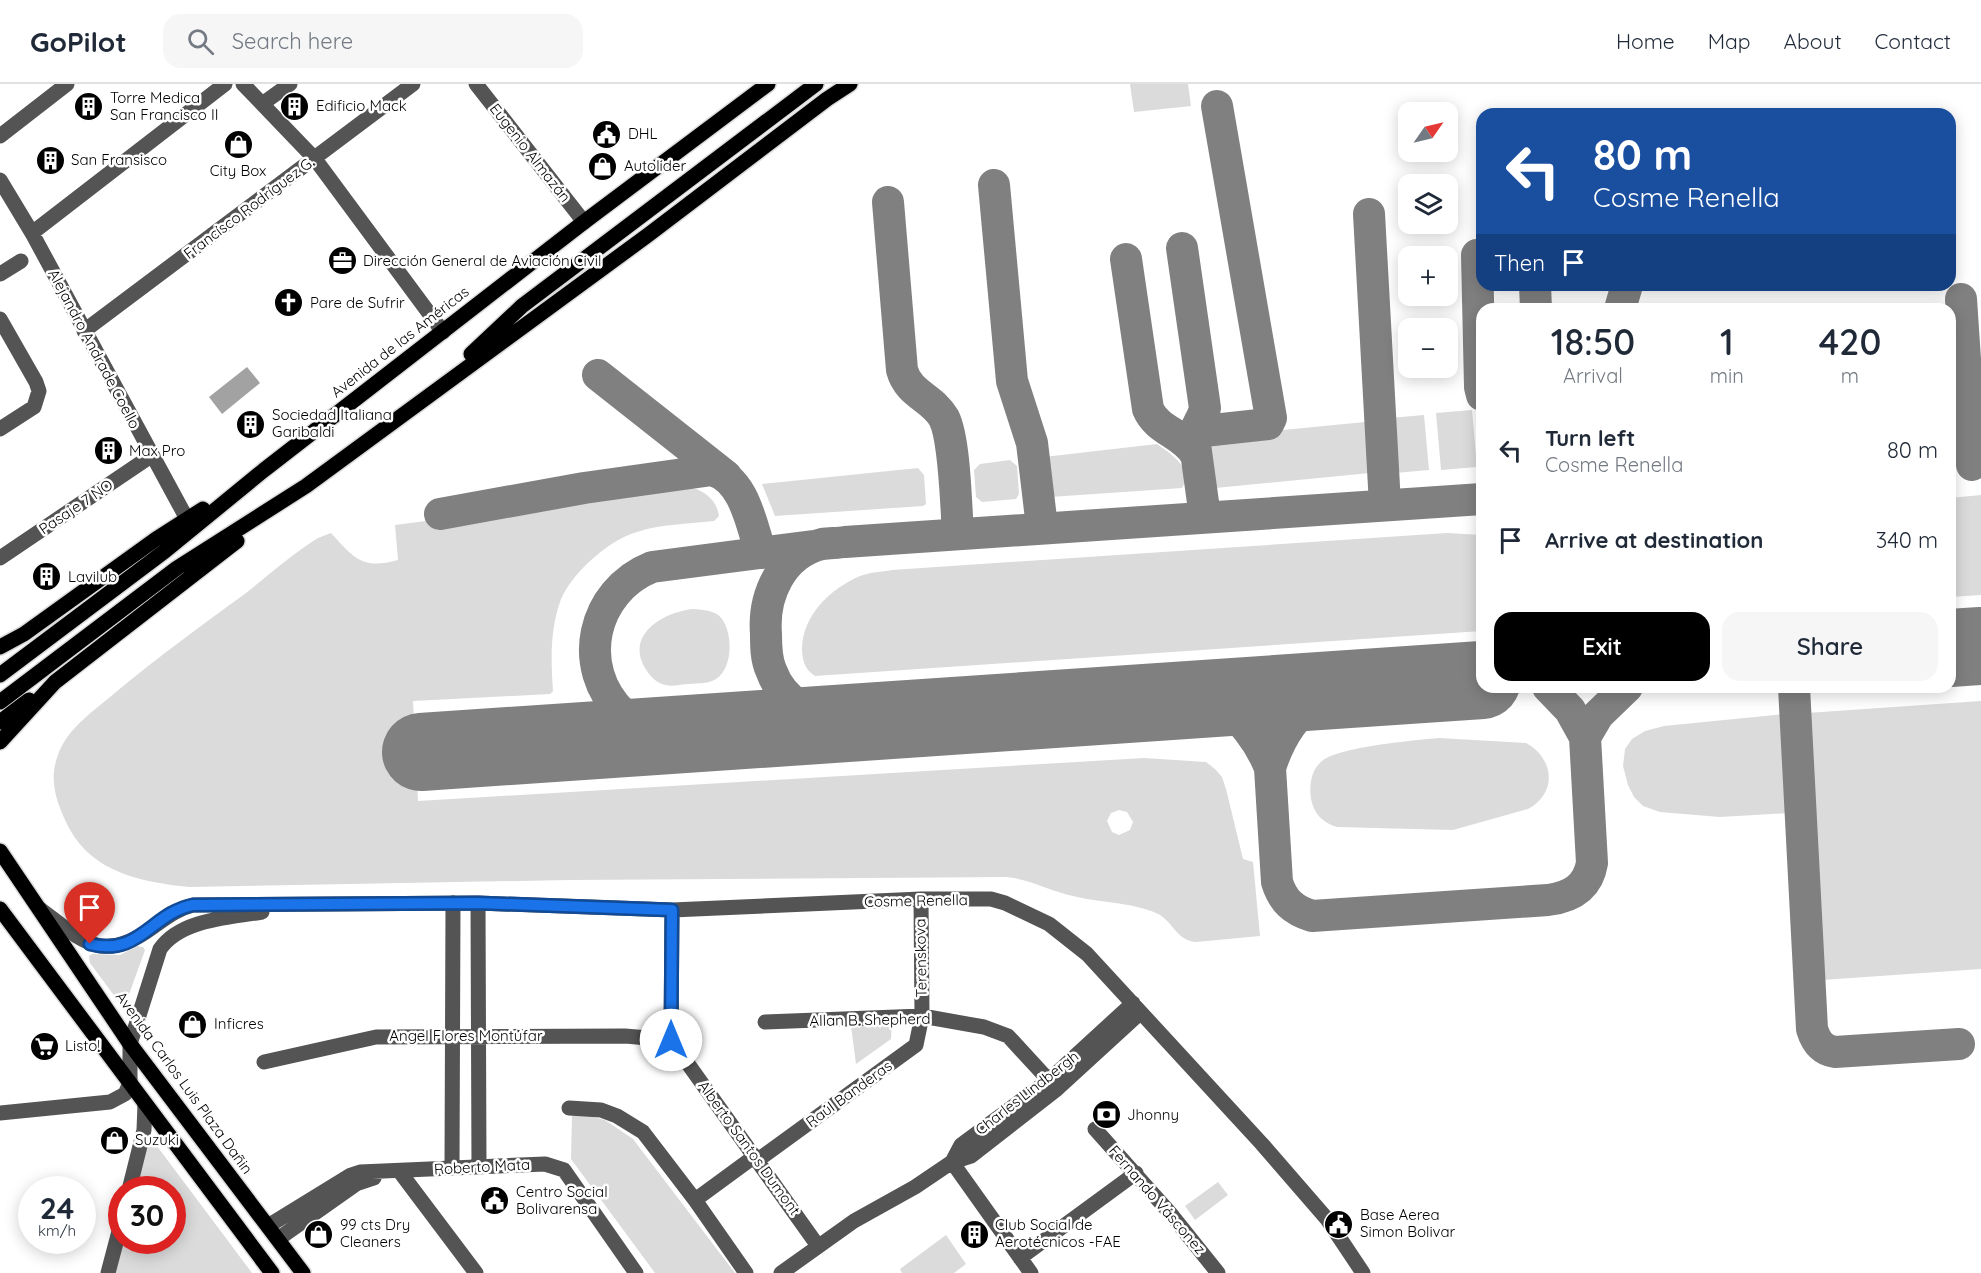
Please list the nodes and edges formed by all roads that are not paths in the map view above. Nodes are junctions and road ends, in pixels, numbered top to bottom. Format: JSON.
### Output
{"nodes":[{"id":1,"x":67,"y":84,"type":"edge"},
{"id":2,"x":225,"y":84,"type":"edge"},
{"id":3,"x":243,"y":84,"type":"edge"},
{"id":4,"x":290,"y":84,"type":"edge"},
{"id":5,"x":413,"y":84,"type":"edge"},
{"id":6,"x":476,"y":84,"type":"edge"},
{"id":7,"x":816,"y":84,"type":"edge"},
{"id":8,"x":850,"y":84,"type":"edge"},
{"id":9,"x":761,"y":86,"type":"edge"},
{"id":10,"x":262,"y":104,"type":"junction"},
{"id":11,"x":0,"y":136,"type":"edge"},
{"id":12,"x":315,"y":159,"type":"junction"},
{"id":13,"x":728,"y":174,"type":"junction"},
{"id":14,"x":0,"y":180,"type":"edge"},
{"id":15,"x":670,"y":193,"type":"junction"},
{"id":16,"x":584,"y":222,"type":"junction"},
{"id":17,"x":32,"y":233,"type":"junction"},
{"id":18,"x":21,"y":261,"type":"dead end"},
{"id":19,"x":0,"y":274,"type":"edge"},
{"id":20,"x":0,"y":319,"type":"edge"},
{"id":21,"x":84,"y":331,"type":"junction"},
{"id":22,"x":443,"y":332,"type":"junction"},
{"id":23,"x":421,"y":401,"type":"junction"},
{"id":24,"x":0,"y":429,"type":"edge"},
{"id":25,"x":151,"y":456,"type":"junction"},
{"id":26,"x":264,"y":470,"type":"junction"},
{"id":27,"x":287,"y":500,"type":"junction"},
{"id":28,"x":187,"y":519,"type":"junction"},
{"id":29,"x":0,"y":558,"type":"edge"},
{"id":30,"x":24,"y":634,"type":"junction"},
{"id":31,"x":0,"y":647,"type":"edge"},
{"id":32,"x":0,"y":655,"type":"edge"},
{"id":33,"x":0,"y":675,"type":"edge"},
{"id":34,"x":55,"y":682,"type":"junction"},
{"id":35,"x":0,"y":702,"type":"edge"},
{"id":36,"x":0,"y":722,"type":"edge"},
{"id":37,"x":0,"y":742,"type":"edge"},
{"id":38,"x":0,"y":838,"type":"edge"},
{"id":39,"x":0,"y":851,"type":"edge"},
{"id":40,"x":15,"y":874,"type":"junction"},
{"id":41,"x":921,"y":899,"type":"junction"},
{"id":42,"x":453,"y":903,"type":"junction"},
{"id":43,"x":478,"y":903,"type":"junction"},
{"id":44,"x":306,"y":904,"type":"junction"},
{"id":45,"x":39,"y":908,"type":"junction"},
{"id":46,"x":0,"y":909,"type":"edge"},
{"id":47,"x":672,"y":910,"type":"junction"},
{"id":48,"x":1136,"y":1008,"type":"junction"},
{"id":49,"x":922,"y":1016,"type":"junction"},
{"id":50,"x":765,"y":1022,"type":"dead end"},
{"id":51,"x":453,"y":1035,"type":"junction"},
{"id":52,"x":479,"y":1035,"type":"junction"},
{"id":53,"x":671,"y":1040,"type":"junction"},
{"id":54,"x":130,"y":1044,"type":"junction"},
{"id":55,"x":264,"y":1062,"type":"dead end"},
{"id":56,"x":130,"y":1083,"type":"junction"},
{"id":57,"x":1053,"y":1084,"type":"junction"},
{"id":58,"x":145,"y":1104,"type":"junction"},
{"id":59,"x":569,"y":1108,"type":"dead end"},
{"id":60,"x":0,"y":1113,"type":"edge"},
{"id":61,"x":1095,"y":1129,"type":"dead end"},
{"id":62,"x":756,"y":1158,"type":"junction"},
{"id":63,"x":952,"y":1162,"type":"junction"},
{"id":64,"x":479,"y":1167,"type":"junction"},
{"id":65,"x":453,"y":1168,"type":"junction"},
{"id":66,"x":400,"y":1172,"type":"junction"},
{"id":67,"x":1136,"y":1173,"type":"junction"},
{"id":68,"x":132,"y":1176,"type":"edge"},
{"id":69,"x":695,"y":1200,"type":"junction"},
{"id":70,"x":268,"y":1226,"type":"junction"},
{"id":71,"x":278,"y":1239,"type":"junction"},
{"id":72,"x":818,"y":1246,"type":"junction"},
{"id":73,"x":113,"y":1254,"type":"edge"},
{"id":74,"x":1020,"y":1258,"type":"junction"},
{"id":75,"x":265,"y":1270,"type":"edge"},
{"id":76,"x":1210,"y":1270,"type":"edge"},
{"id":77,"x":1360,"y":1272,"type":"edge"},
{"id":78,"x":108,"y":1273,"type":"edge"},
{"id":79,"x":303,"y":1273,"type":"edge"},
{"id":80,"x":476,"y":1273,"type":"edge"},
{"id":81,"x":636,"y":1273,"type":"edge"},
{"id":82,"x":746,"y":1273,"type":"edge"},
{"id":83,"x":781,"y":1273,"type":"edge"},
{"id":84,"x":1031,"y":1273,"type":"edge"}],
"edges":[{"from":1,"to":11,"type":"street"},
{"from":2,"to":17,"type":"street"},
{"from":3,"to":10,"type":"street"},
{"from":4,"to":10,"type":"street"},
{"from":5,"to":12,"type":"street","name":"Francísco Rodríguez G."},
{"from":6,"to":16,"type":"street","name":"Eugenio Almazán"},
{"from":7,"to":15,"type":"main road"},
{"from":8,"to":13,"type":"main road"},
{"from":9,"to":16,"type":"main road","name":"Avenida de las Américas"},
{"from":10,"to":12,"type":"street"},
{"from":12,"to":21,"type":"street","name":"Francísco Rodríguez G."},
{"from":12,"to":22,"type":"street"},
{"from":13,"to":15,"type":"main road"},
{"from":13,"to":23,"type":"main road"},
{"from":14,"to":17,"type":"street","name":"Alejandro Andrade Coello"},
{"from":15,"to":23,"type":"main road"},
{"from":16,"to":22,"type":"main road","name":"Avenida de las Américas"},
{"from":17,"to":21,"type":"street","name":"Alejandro Andrade Coello"},
{"from":18,"to":19,"type":"street"},
{"from":20,"to":24,"type":"street"},
{"from":21,"to":25,"type":"street","name":"Alejandro Andrade Coello"},
{"from":22,"to":26,"type":"main road","name":"Avenida de las Américas"},
{"from":23,"to":27,"type":"main road"},
{"from":25,"to":28,"type":"street","name":"Alejandro Andrade Coello"},
{"from":25,"to":29,"type":"street","name":"Pasaje 7 NO"},
{"from":26,"to":28,"type":"main road"},
{"from":26,"to":33,"type":"main road","name":"Avenida de las Américas"},
{"from":27,"to":34,"type":"main road"},
{"from":27,"to":35,"type":"main road"},
{"from":28,"to":30,"type":"main road"},
{"from":30,"to":31,"type":"main road"},
{"from":30,"to":32,"type":"main road"},
{"from":34,"to":36,"type":"main road"},
{"from":34,"to":37,"type":"main road"},
{"from":38,"to":40,"type":"main road"},
{"from":39,"to":40,"type":"main road","name":"Avenida Carlos Luis Plaza Dañin"},
{"from":40,"to":45,"type":"main road","name":"Avenida Carlos Luis Plaza Dañin"},
{"from":41,"to":47,"type":"street","name":"Cosme Renella"},
{"from":41,"to":48,"type":"street","name":"Cosme Renella"},
{"from":41,"to":49,"type":"street","name":"Terenskova"},
{"from":42,"to":43,"type":"street","name":"Cosme Renella"},
{"from":42,"to":44,"type":"street","name":"Cosme Renella"},
{"from":42,"to":51,"type":"street"},
{"from":43,"to":47,"type":"street","name":"Cosme Renella"},
{"from":43,"to":52,"type":"street"},
{"from":44,"to":45,"type":"street","name":"Cosme Renella"},
{"from":44,"to":54,"type":"street","name":"Cosme Renella"},
{"from":45,"to":54,"type":"main road","name":"Avenida Carlos Luis Plaza Dañin"},
{"from":46,"to":56,"type":"main road"},
{"from":47,"to":53,"type":"street"},
{"from":48,"to":57,"type":"street","name":"Charles Lindbergh"},
{"from":48,"to":77,"type":"street","name":"Cosme Renella"},
{"from":49,"to":50,"type":"street","name":"Allan B. Shepherd"},
{"from":49,"to":57,"type":"street","name":"Allan B. Shepherd"},
{"from":49,"to":62,"type":"street","name":"Raúl Banderas"},
{"from":51,"to":52,"type":"street","name":"Angel Flores Montúfar"},
{"from":51,"to":55,"type":"street","name":"Angel Flores Montúfar"},
{"from":51,"to":65,"type":"street"},
{"from":52,"to":53,"type":"street","name":"Angel Flores Montúfar"},
{"from":52,"to":64,"type":"street"},
{"from":53,"to":62,"type":"street","name":"Alberto Santos Dumont"},
{"from":54,"to":56,"type":"street","name":"Cosme Renella"},
{"from":54,"to":70,"type":"main road","name":"Avenida Carlos Luis Plaza Dañin"},
{"from":56,"to":58,"type":"main road"},
{"from":56,"to":60,"type":"street"},
{"from":57,"to":63,"type":"street","name":"Charles Lindbergh"},
{"from":58,"to":68,"type":"street"},
{"from":58,"to":75,"type":"main road"},
{"from":59,"to":69,"type":"street"},
{"from":61,"to":67,"type":"street","name":"Fernando Vásconez"},
{"from":62,"to":69,"type":"street","name":"Raúl Banderas"},
{"from":62,"to":72,"type":"street","name":"Alberto Santos Dumont"},
{"from":63,"to":72,"type":"street","name":"Charles Lindbergh"},
{"from":63,"to":74,"type":"street"},
{"from":64,"to":65,"type":"street","name":"Roberto Mata"},
{"from":64,"to":81,"type":"street","name":"Roberto Mata"},
{"from":65,"to":66,"type":"street","name":"Roberto Mata"},
{"from":66,"to":70,"type":"street","name":"Roberto Mata"},
{"from":66,"to":71,"type":"street","name":"Roberto Mata"},
{"from":66,"to":80,"type":"street"},
{"from":67,"to":74,"type":"street"},
{"from":67,"to":76,"type":"street","name":"Fernando Vásconez"},
{"from":69,"to":82,"type":"street"},
{"from":70,"to":71,"type":"main road","name":"Avenida Carlos Luis Plaza Dañin"},
{"from":71,"to":79,"type":"main road","name":"Avenida Carlos Luis Plaza Dañin"},
{"from":72,"to":83,"type":"street","name":"Charles Lindbergh"},
{"from":73,"to":78,"type":"street"},
{"from":74,"to":84,"type":"street"}]}
